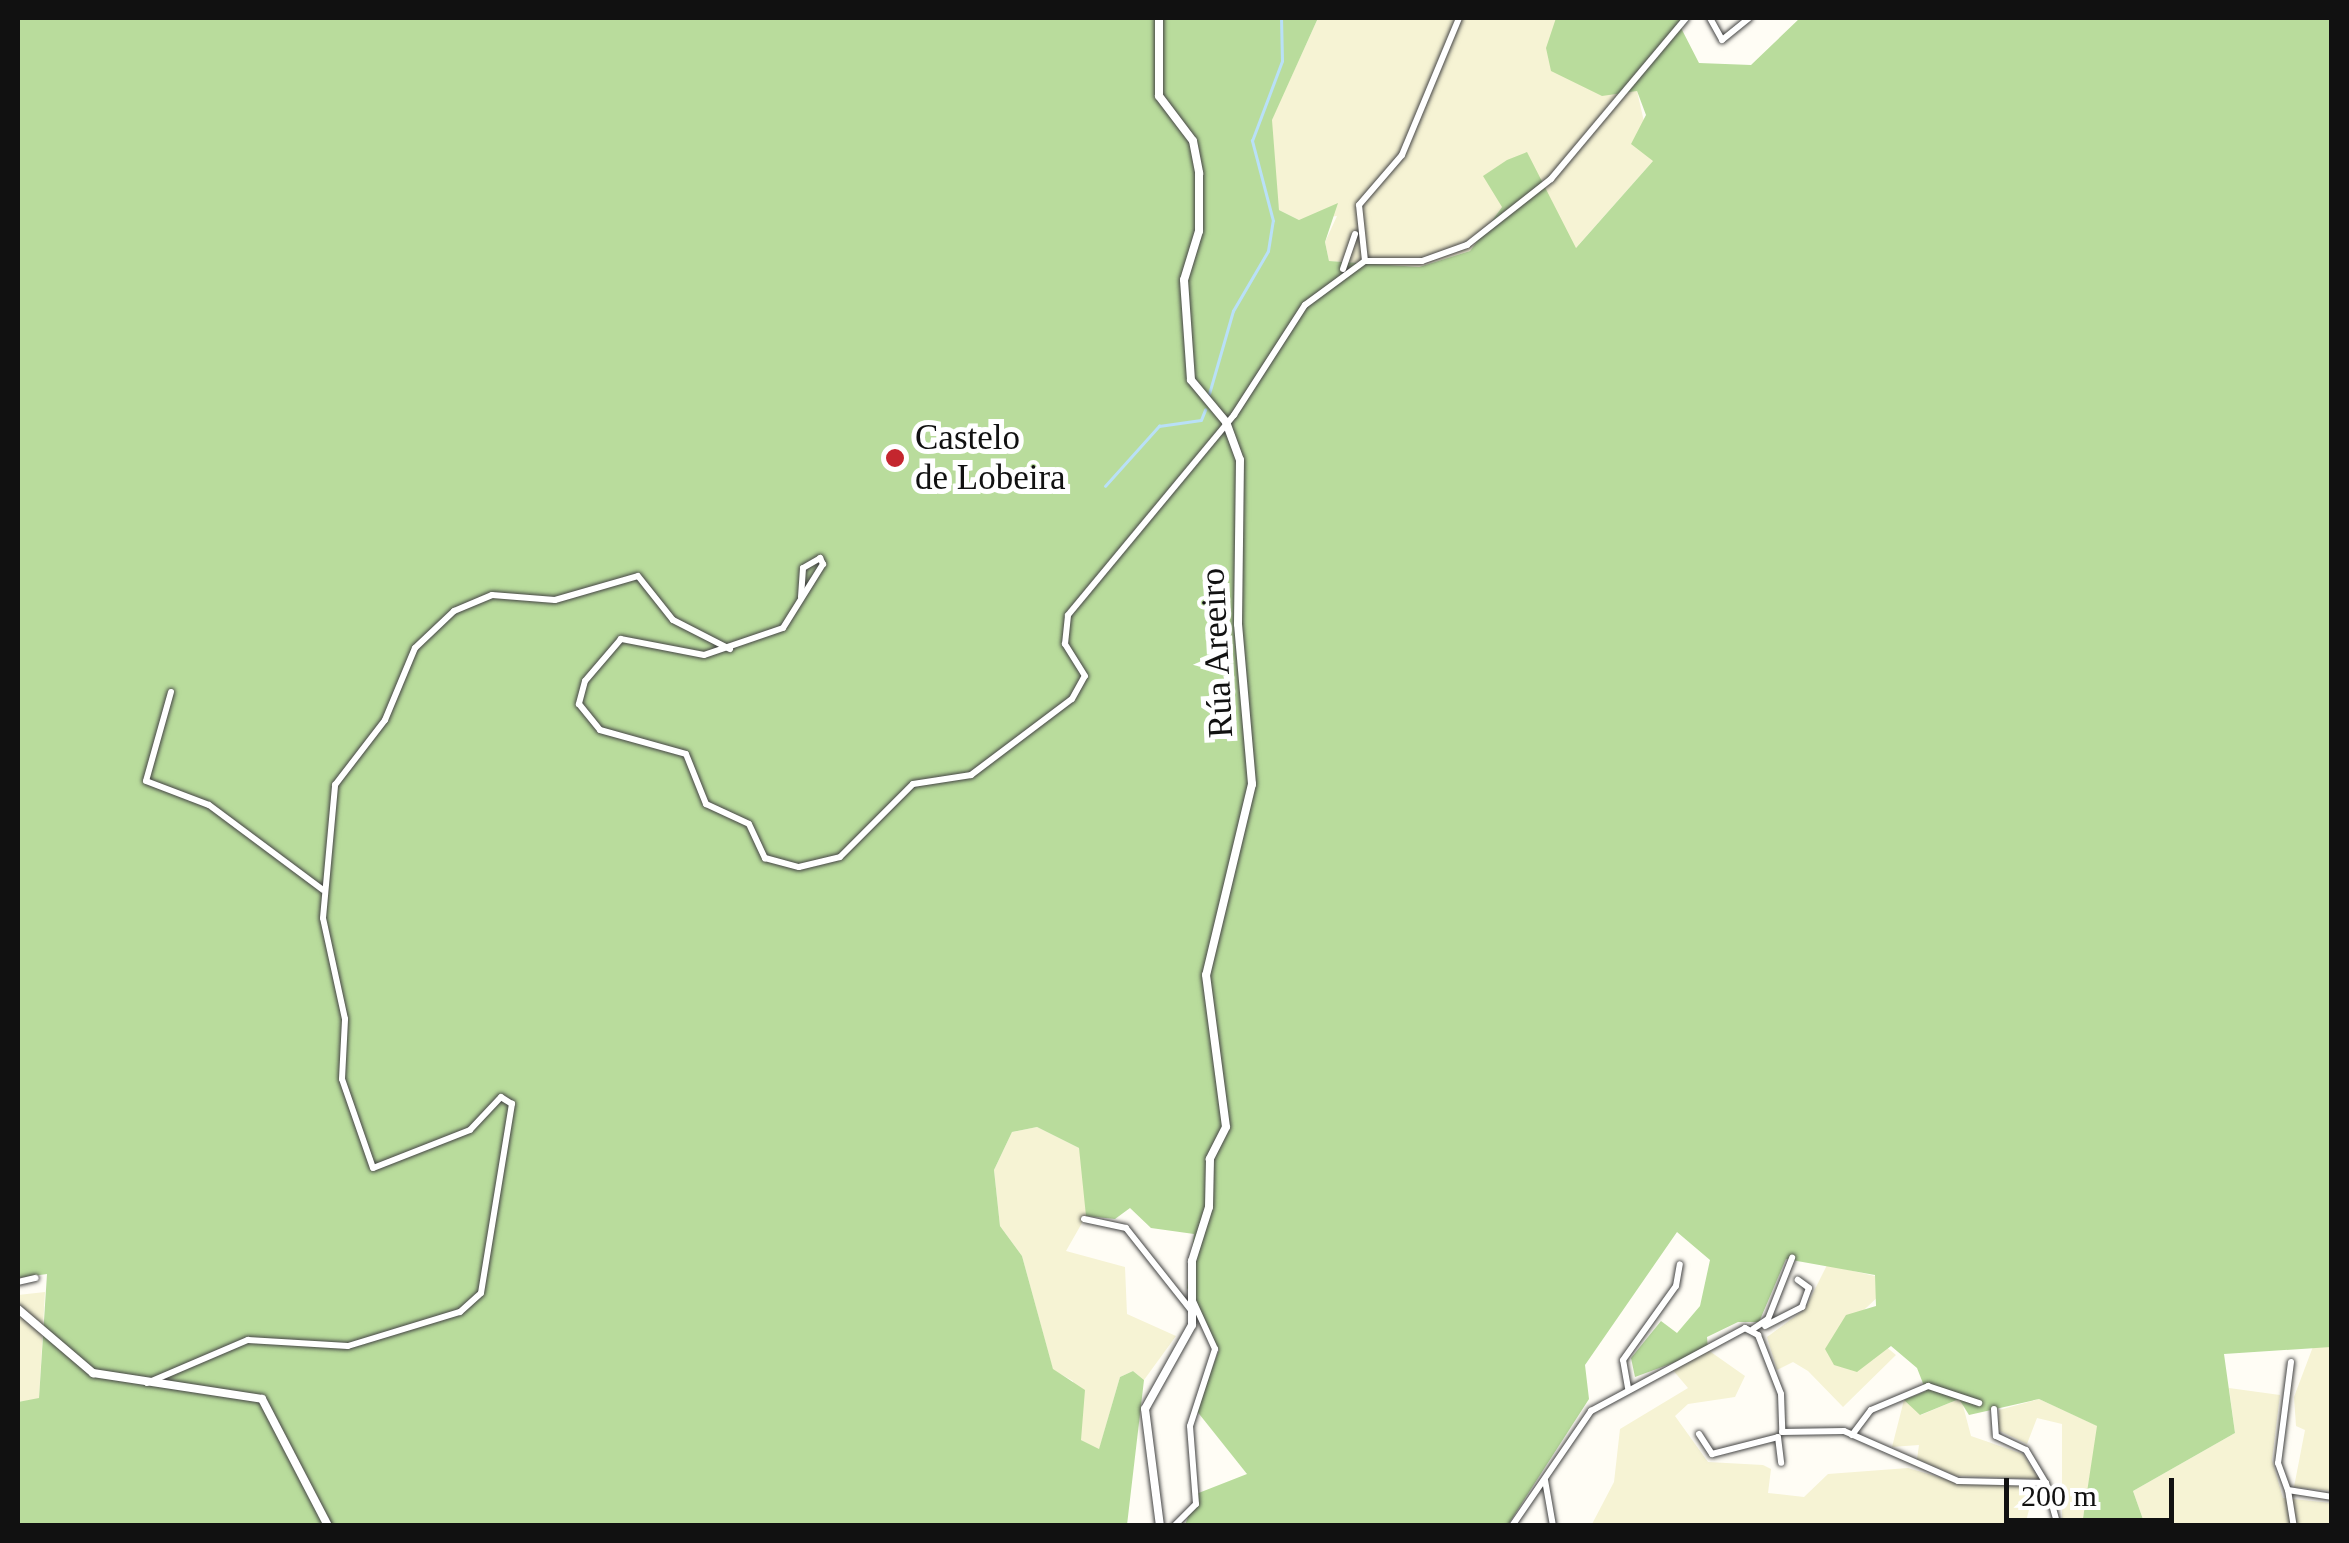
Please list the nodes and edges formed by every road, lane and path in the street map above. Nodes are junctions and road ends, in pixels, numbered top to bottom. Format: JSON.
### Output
{"nodes":[{"id":1,"x":1159,"y":18,"type":"edge"},
{"id":2,"x":1460,"y":18,"type":"edge"},
{"id":3,"x":1686,"y":18,"type":"edge"},
{"id":4,"x":1710,"y":18,"type":"edge"},
{"id":5,"x":1750,"y":18,"type":"edge"},
{"id":6,"x":1355,"y":232,"type":"junction"},
{"id":7,"x":1365,"y":261,"type":"junction"},
{"id":8,"x":1342,"y":271,"type":"junction"},
{"id":9,"x":1226,"y":422,"type":"junction"},
{"id":10,"x":801,"y":597,"type":"junction"},
{"id":11,"x":730,"y":649,"type":"junction"},
{"id":12,"x":171,"y":692,"type":"dead end"},
{"id":13,"x":324,"y":891,"type":"junction"},
{"id":14,"x":1084,"y":1219,"type":"dead end"},
{"id":15,"x":1792,"y":1258,"type":"dead end"},
{"id":16,"x":1680,"y":1264,"type":"dead end"},
{"id":17,"x":36,"y":1278,"type":"dead end"},
{"id":18,"x":1798,"y":1280,"type":"dead end"},
{"id":19,"x":18,"y":1282,"type":"edge"},
{"id":20,"x":1192,"y":1301,"type":"junction"},
{"id":21,"x":18,"y":1309,"type":"edge"},
{"id":22,"x":1194,"y":1314,"type":"junction"},
{"id":23,"x":1764,"y":1326,"type":"junction"},
{"id":24,"x":1754,"y":1329,"type":"junction"},
{"id":25,"x":2291,"y":1362,"type":"dead end"},
{"id":26,"x":146,"y":1383,"type":"junction"},
{"id":27,"x":1628,"y":1388,"type":"junction"},
{"id":28,"x":1980,"y":1403,"type":"dead end"},
{"id":29,"x":1994,"y":1409,"type":"dead end"},
{"id":30,"x":1699,"y":1434,"type":"dead end"},
{"id":31,"x":1780,"y":1434,"type":"junction"},
{"id":32,"x":1852,"y":1435,"type":"junction"},
{"id":33,"x":1781,"y":1462,"type":"dead end"},
{"id":34,"x":1544,"y":1478,"type":"junction"},
{"id":35,"x":2046,"y":1483,"type":"junction"},
{"id":36,"x":2288,"y":1490,"type":"junction"},
{"id":37,"x":2332,"y":1496,"type":"edge"},
{"id":38,"x":328,"y":1526,"type":"edge"},
{"id":39,"x":1160,"y":1526,"type":"edge"},
{"id":40,"x":1174,"y":1526,"type":"edge"},
{"id":41,"x":1512,"y":1526,"type":"edge"},
{"id":42,"x":1553,"y":1526,"type":"edge"},
{"id":43,"x":2058,"y":1526,"type":"edge"},
{"id":44,"x":2294,"y":1526,"type":"edge"}],
"edges":[{"from":1,"to":9,"type":"street","name":"Rúa Areeiro"},
{"from":2,"to":6,"type":"street"},
{"from":3,"to":7,"type":"street"},
{"from":4,"to":5,"type":"street"},
{"from":6,"to":7,"type":"street"},
{"from":6,"to":8,"type":"street"},
{"from":7,"to":8,"type":"street"},
{"from":8,"to":9,"type":"street"},
{"from":9,"to":11,"type":"street"},
{"from":9,"to":20,"type":"street","name":"Rúa Areeiro"},
{"from":10,"to":10,"type":"street"},
{"from":10,"to":11,"type":"street"},
{"from":11,"to":13,"type":"street"},
{"from":12,"to":13,"type":"street"},
{"from":13,"to":26,"type":"street"},
{"from":14,"to":22,"type":"street"},
{"from":15,"to":23,"type":"street"},
{"from":16,"to":27,"type":"street"},
{"from":17,"to":19,"type":"street"},
{"from":18,"to":23,"type":"street"},
{"from":20,"to":22,"type":"street","name":"Rúa Areeiro"},
{"from":20,"to":40,"type":"street"},
{"from":21,"to":26,"type":"street"},
{"from":22,"to":39,"type":"street"},
{"from":23,"to":24,"type":"street"},
{"from":24,"to":27,"type":"street"},
{"from":24,"to":31,"type":"street"},
{"from":25,"to":36,"type":"street"},
{"from":26,"to":38,"type":"street"},
{"from":27,"to":34,"type":"street"},
{"from":28,"to":32,"type":"street"},
{"from":29,"to":35,"type":"street"},
{"from":30,"to":31,"type":"street"},
{"from":31,"to":32,"type":"street"},
{"from":31,"to":33,"type":"street"},
{"from":32,"to":35,"type":"street"},
{"from":34,"to":41,"type":"street"},
{"from":34,"to":42,"type":"street"},
{"from":35,"to":43,"type":"street"},
{"from":36,"to":37,"type":"street"},
{"from":36,"to":44,"type":"street"}]}
